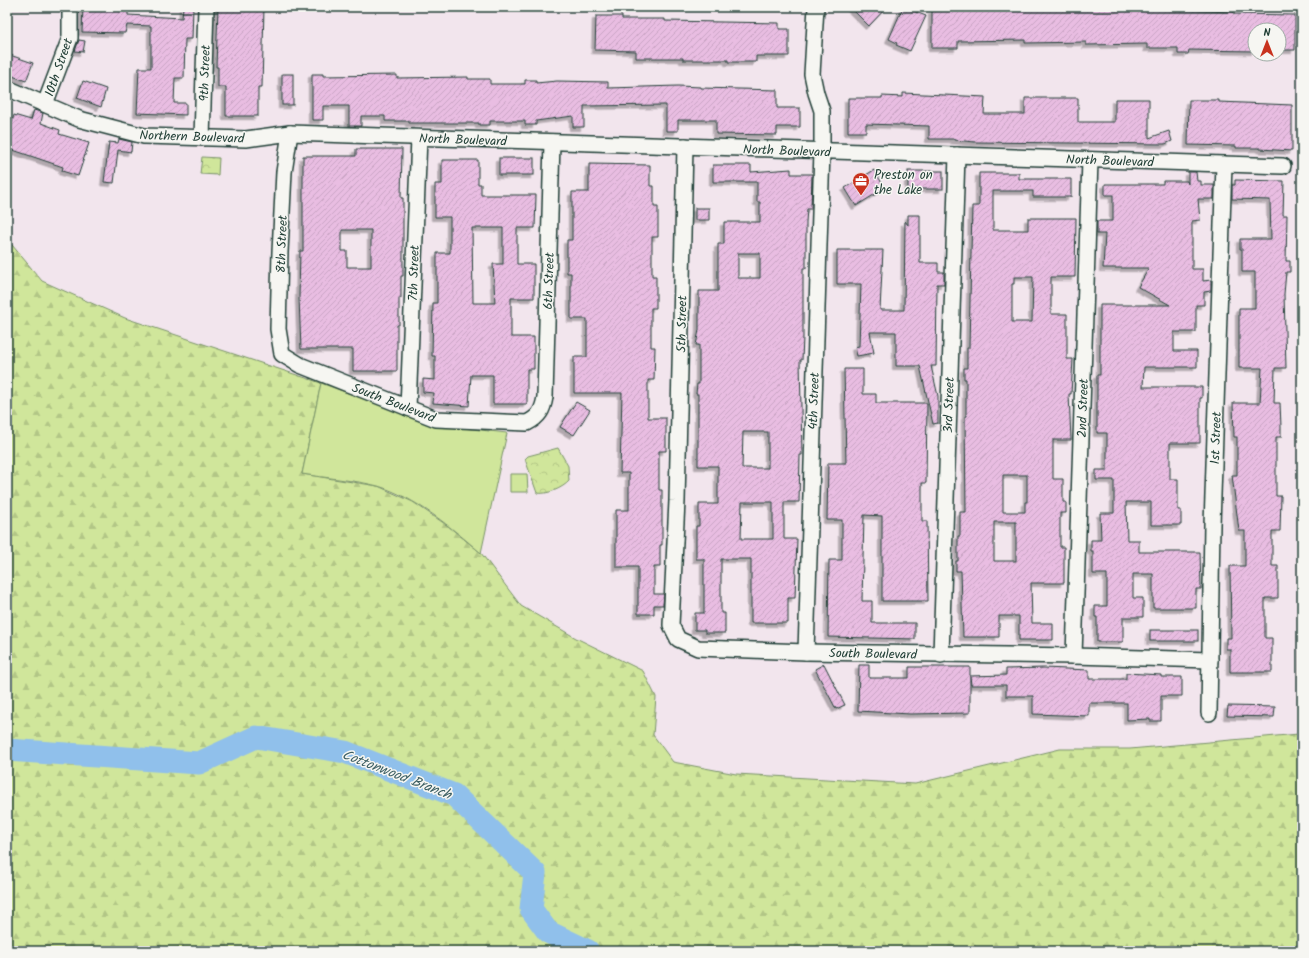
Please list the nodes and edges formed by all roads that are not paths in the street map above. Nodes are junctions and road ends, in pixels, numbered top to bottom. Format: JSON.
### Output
{"nodes":[{"id":1,"x":70,"y":7,"type":"edge"},
{"id":2,"x":206,"y":7,"type":"edge"},
{"id":3,"x":816,"y":7,"type":"edge"},
{"id":4,"x":7,"y":88,"type":"edge"},
{"id":5,"x":46,"y":104,"type":"junction"},
{"id":6,"x":290,"y":133,"type":"junction"},
{"id":7,"x":202,"y":138,"type":"junction"},
{"id":8,"x":419,"y":138,"type":"junction"},
{"id":9,"x":552,"y":142,"type":"junction"},
{"id":10,"x":685,"y":146,"type":"junction"},
{"id":11,"x":822,"y":151,"type":"junction"},
{"id":12,"x":957,"y":155,"type":"junction"},
{"id":13,"x":1090,"y":160,"type":"junction"},
{"id":14,"x":1224,"y":164,"type":"junction"},
{"id":15,"x":1283,"y":166,"type":"dead end"},
{"id":16,"x":282,"y":354,"type":"joint"},
{"id":17,"x":408,"y":408,"type":"junction"},
{"id":18,"x":536,"y":419,"type":"joint"},
{"id":19,"x":677,"y":501,"type":"joint"},
{"id":20,"x":806,"y":652,"type":"junction"},
{"id":21,"x":941,"y":654,"type":"junction"},
{"id":22,"x":1074,"y":656,"type":"junction"},
{"id":23,"x":1210,"y":660,"type":"junction"},
{"id":24,"x":1209,"y":713,"type":"dead end"}],
"edges":[{"from":1,"to":5,"type":"street","name":"10th Street"},
{"from":2,"to":7,"type":"street","name":"9th Street"},
{"from":3,"to":11,"type":"street","name":"4th Street"},
{"from":4,"to":5,"type":"street","name":"Northern Boulevard"},
{"from":5,"to":7,"type":"street","name":"Northern Boulevard"},
{"from":6,"to":7,"type":"street","name":"Northern Boulevard"},
{"from":6,"to":8,"type":"street","name":"North Boulevard"},
{"from":6,"to":16,"type":"street","name":"8th Street"},
{"from":8,"to":9,"type":"street","name":"North Boulevard"},
{"from":8,"to":17,"type":"street","name":"7th Street"},
{"from":9,"to":10,"type":"street","name":"North Boulevard"},
{"from":9,"to":18,"type":"street","name":"6th Street"},
{"from":10,"to":11,"type":"street","name":"North Boulevard"},
{"from":10,"to":19,"type":"street","name":"5th Street"},
{"from":11,"to":12,"type":"street","name":"North Boulevard"},
{"from":11,"to":20,"type":"street","name":"4th Street"},
{"from":12,"to":13,"type":"street","name":"North Boulevard"},
{"from":12,"to":21,"type":"street","name":"3rd Street"},
{"from":13,"to":14,"type":"street","name":"North Boulevard"},
{"from":13,"to":22,"type":"street","name":"2nd Street"},
{"from":14,"to":15,"type":"street","name":"North Boulevard"},
{"from":14,"to":23,"type":"street","name":"1st Street"},
{"from":16,"to":17,"type":"street","name":"South Boulevard"},
{"from":17,"to":18,"type":"street","name":"South Boulevard"},
{"from":19,"to":20,"type":"street","name":"South Boulevard"},
{"from":20,"to":21,"type":"street","name":"South Boulevard"},
{"from":21,"to":22,"type":"street","name":"South Boulevard"},
{"from":22,"to":23,"type":"street","name":"South Boulevard"},
{"from":23,"to":24,"type":"street","name":"1st Street"}]}
